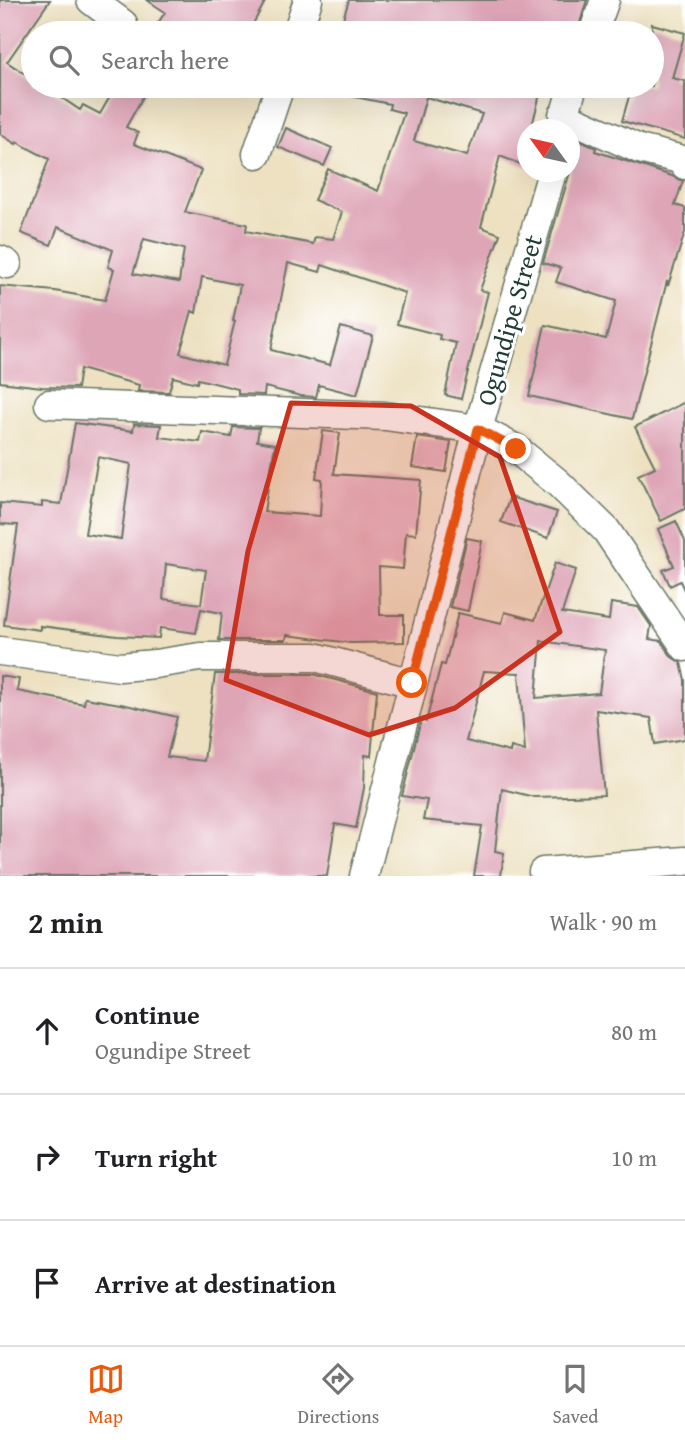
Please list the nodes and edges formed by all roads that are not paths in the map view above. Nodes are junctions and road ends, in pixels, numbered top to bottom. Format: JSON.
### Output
{"nodes":[{"id":1,"x":91,"y":0,"type":"edge"},
{"id":2,"x":308,"y":0,"type":"edge"},
{"id":3,"x":605,"y":0,"type":"edge"},
{"id":4,"x":119,"y":21,"type":"edge"},
{"id":5,"x":302,"y":21,"type":"edge"},
{"id":6,"x":597,"y":21,"type":"edge"},
{"id":7,"x":276,"y":98,"type":"edge"},
{"id":8,"x":569,"y":98,"type":"edge"},
{"id":9,"x":563,"y":119,"type":"edge"},
{"id":10,"x":580,"y":128,"type":"edge"},
{"id":11,"x":257,"y":154,"type":"dead end"},
{"id":12,"x":685,"y":165,"type":"edge"},
{"id":13,"x":549,"y":182,"type":"edge"},
{"id":14,"x":49,"y":404,"type":"dead end"},
{"id":15,"x":478,"y":429,"type":"junction"},
{"id":16,"x":685,"y":647,"type":"edge"},
{"id":17,"x":0,"y":651,"type":"edge"},
{"id":18,"x":412,"y":683,"type":"junction"},
{"id":19,"x":685,"y":861,"type":"edge"},
{"id":20,"x":543,"y":872,"type":"dead end"},
{"id":21,"x":364,"y":876,"type":"edge"}],
"edges":[{"from":1,"to":4,"type":"street"},
{"from":2,"to":5,"type":"street"},
{"from":3,"to":6,"type":"street"},
{"from":7,"to":11,"type":"street"},
{"from":8,"to":9,"type":"street"},
{"from":10,"to":12,"type":"street"},
{"from":13,"to":15,"type":"street","name":"Ogundipe Street"},
{"from":14,"to":15,"type":"street"},
{"from":15,"to":16,"type":"street"},
{"from":15,"to":18,"type":"street","name":"Ogundipe Street"},
{"from":17,"to":18,"type":"street"},
{"from":18,"to":21,"type":"street","name":"Ogundipe Street"},
{"from":19,"to":20,"type":"street"}]}
